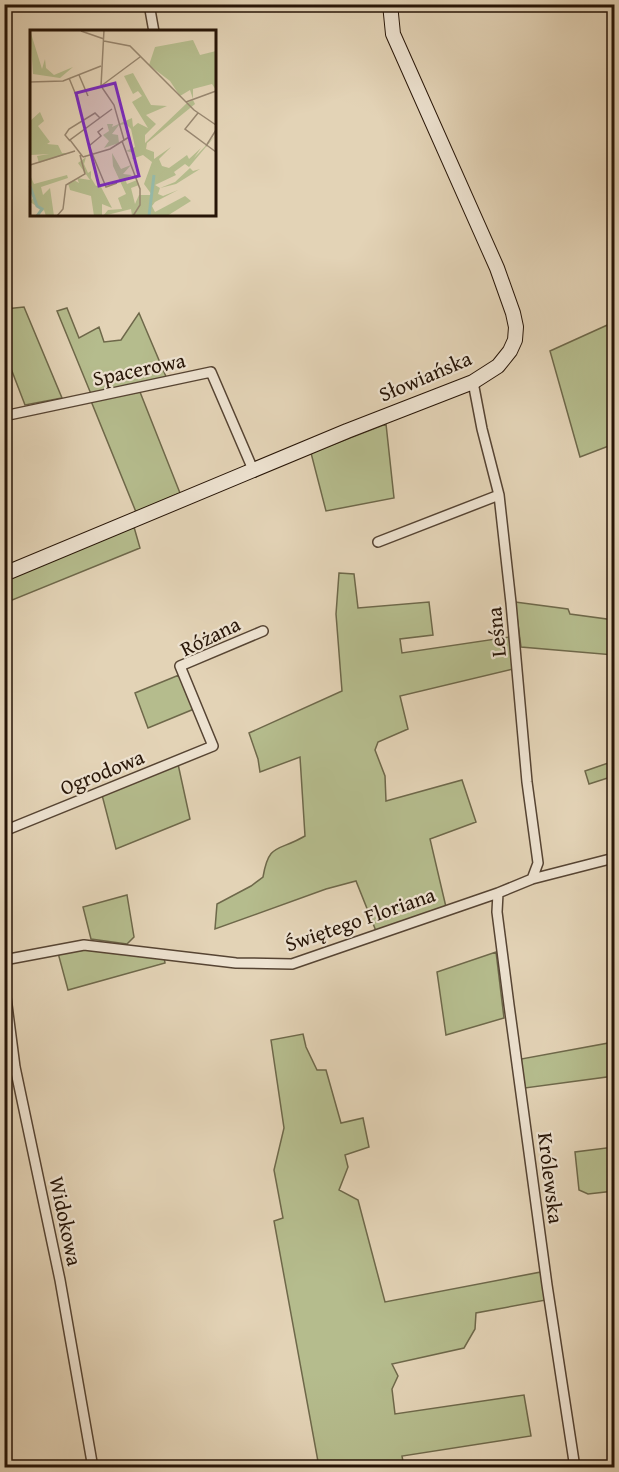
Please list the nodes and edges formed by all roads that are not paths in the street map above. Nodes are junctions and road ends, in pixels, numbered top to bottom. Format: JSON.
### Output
{"nodes":[{"id":1,"x":149,"y":4,"type":"edge"},
{"id":2,"x":390,"y":4,"type":"edge"},
{"id":3,"x":154,"y":30,"type":"edge"},
{"id":4,"x":473,"y":382,"type":"junction"},
{"id":5,"x":4,"y":416,"type":"edge"},
{"id":6,"x":254,"y":471,"type":"junction"},
{"id":7,"x":499,"y":495,"type":"junction"},
{"id":8,"x":378,"y":542,"type":"dead end"},
{"id":9,"x":4,"y":574,"type":"edge"},
{"id":10,"x":263,"y":631,"type":"dead end"},
{"id":11,"x":213,"y":746,"type":"joint"},
{"id":12,"x":4,"y":831,"type":"edge"},
{"id":13,"x":615,"y":858,"type":"edge"},
{"id":14,"x":532,"y":879,"type":"junction"},
{"id":15,"x":498,"y":893,"type":"junction"},
{"id":16,"x":4,"y":960,"type":"edge"},
{"id":17,"x":4,"y":981,"type":"edge"},
{"id":18,"x":93,"y":1467,"type":"edge"},
{"id":19,"x":575,"y":1467,"type":"edge"}],
"edges":[{"from":1,"to":3,"type":"street"},
{"from":2,"to":4,"type":"street","name":"Słowiańska"},
{"from":4,"to":6,"type":"street","name":"Słowiańska"},
{"from":4,"to":7,"type":"street","name":"Leśna"},
{"from":5,"to":6,"type":"street","name":"Spacerowa"},
{"from":6,"to":9,"type":"street","name":"Słowiańska"},
{"from":7,"to":8,"type":"street"},
{"from":7,"to":14,"type":"street","name":"Leśna"},
{"from":10,"to":11,"type":"street","name":"Różana"},
{"from":11,"to":12,"type":"street","name":"Ogrodowa"},
{"from":13,"to":14,"type":"street","name":"Świętego Floriana"},
{"from":14,"to":15,"type":"street","name":"Świętego Floriana"},
{"from":15,"to":16,"type":"street","name":"Świętego Floriana"},
{"from":15,"to":19,"type":"street","name":"Królewska"},
{"from":17,"to":18,"type":"street","name":"Widokowa"}]}
